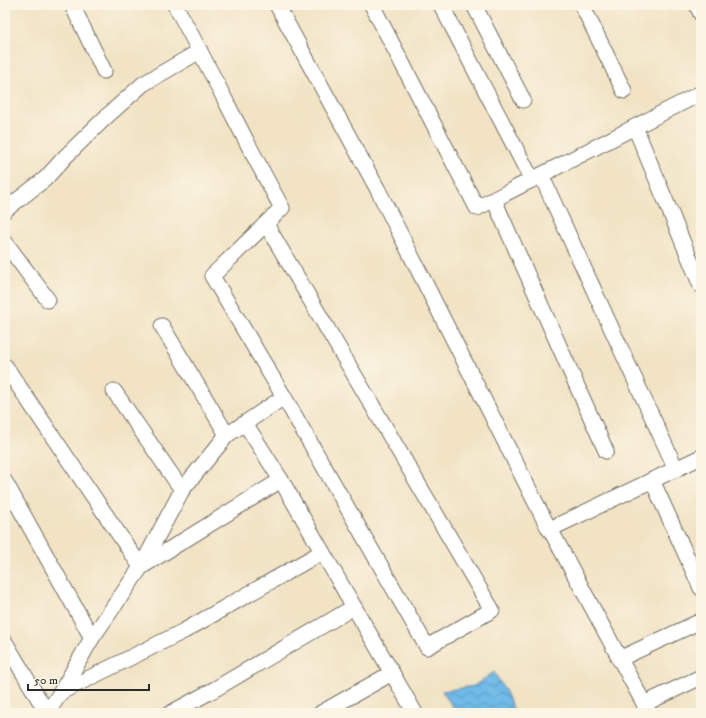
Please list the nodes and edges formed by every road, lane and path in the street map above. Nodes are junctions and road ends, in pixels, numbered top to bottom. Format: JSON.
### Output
{"nodes":[{"id":1,"x":72,"y":5,"type":"edge"},
{"id":2,"x":175,"y":5,"type":"edge"},
{"id":3,"x":277,"y":5,"type":"edge"},
{"id":4,"x":372,"y":5,"type":"edge"},
{"id":5,"x":442,"y":5,"type":"edge"},
{"id":6,"x":474,"y":5,"type":"edge"},
{"id":7,"x":582,"y":5,"type":"edge"},
{"id":8,"x":696,"y":5,"type":"edge"},
{"id":9,"x":701,"y":14,"type":"edge"},
{"id":10,"x":200,"y":50,"type":"junction"},
{"id":11,"x":104,"y":71,"type":"dead end"},
{"id":12,"x":624,"y":91,"type":"dead end"},
{"id":13,"x":701,"y":94,"type":"edge"},
{"id":14,"x":523,"y":100,"type":"dead end"},
{"id":15,"x":635,"y":127,"type":"junction"},
{"id":16,"x":537,"y":177,"type":"junction"},
{"id":17,"x":494,"y":200,"type":"junction"},
{"id":18,"x":5,"y":210,"type":"edge"},
{"id":19,"x":266,"y":224,"type":"junction"},
{"id":20,"x":5,"y":242,"type":"edge"},
{"id":21,"x":701,"y":286,"type":"edge"},
{"id":22,"x":48,"y":300,"type":"dead end"},
{"id":23,"x":162,"y":326,"type":"dead end"},
{"id":24,"x":5,"y":366,"type":"edge"},
{"id":25,"x":114,"y":391,"type":"dead end"},
{"id":26,"x":284,"y":397,"type":"junction"},
{"id":27,"x":245,"y":423,"type":"junction"},
{"id":28,"x":227,"y":435,"type":"junction"},
{"id":29,"x":606,"y":451,"type":"dead end"},
{"id":30,"x":700,"y":459,"type":"edge"},
{"id":31,"x":676,"y":469,"type":"junction"},
{"id":32,"x":281,"y":480,"type":"junction"},
{"id":33,"x":652,"y":480,"type":"junction"},
{"id":34,"x":5,"y":482,"type":"edge"},
{"id":35,"x":182,"y":490,"type":"junction"},
{"id":36,"x":550,"y":529,"type":"junction"},
{"id":37,"x":322,"y":552,"type":"junction"},
{"id":38,"x":141,"y":567,"type":"junction"},
{"id":39,"x":701,"y":588,"type":"edge"},
{"id":40,"x":354,"y":607,"type":"junction"},
{"id":41,"x":701,"y":621,"type":"edge"},
{"id":42,"x":92,"y":638,"type":"junction"},
{"id":43,"x":5,"y":642,"type":"edge"},
{"id":44,"x":619,"y":659,"type":"junction"},
{"id":45,"x":392,"y":673,"type":"junction"},
{"id":46,"x":701,"y":676,"type":"edge"},
{"id":47,"x":61,"y":692,"type":"junction"},
{"id":48,"x":646,"y":708,"type":"edge"},
{"id":49,"x":47,"y":713,"type":"edge"},
{"id":50,"x":171,"y":713,"type":"edge"},
{"id":51,"x":321,"y":713,"type":"edge"},
{"id":52,"x":415,"y":713,"type":"edge"}],
"edges":[{"from":1,"to":11,"type":"street"},
{"from":2,"to":10,"type":"street"},
{"from":3,"to":36,"type":"street"},
{"from":4,"to":17,"type":"street"},
{"from":5,"to":16,"type":"street"},
{"from":6,"to":14,"type":"street"},
{"from":7,"to":12,"type":"street"},
{"from":8,"to":9,"type":"street"},
{"from":10,"to":18,"type":"street"},
{"from":10,"to":19,"type":"street"},
{"from":13,"to":15,"type":"street"},
{"from":15,"to":16,"type":"street"},
{"from":15,"to":21,"type":"street"},
{"from":16,"to":17,"type":"street"},
{"from":16,"to":31,"type":"street"},
{"from":17,"to":29,"type":"street"},
{"from":19,"to":26,"type":"street"},
{"from":19,"to":26,"type":"street"},
{"from":20,"to":22,"type":"street"},
{"from":23,"to":28,"type":"street"},
{"from":24,"to":38,"type":"street"},
{"from":25,"to":35,"type":"street"},
{"from":26,"to":27,"type":"street"},
{"from":27,"to":28,"type":"street"},
{"from":27,"to":32,"type":"street"},
{"from":28,"to":35,"type":"street"},
{"from":30,"to":31,"type":"street"},
{"from":31,"to":33,"type":"street"},
{"from":32,"to":37,"type":"street"},
{"from":32,"to":38,"type":"street"},
{"from":33,"to":36,"type":"street"},
{"from":33,"to":39,"type":"street"},
{"from":34,"to":42,"type":"street"},
{"from":35,"to":38,"type":"street"},
{"from":36,"to":44,"type":"street"},
{"from":37,"to":40,"type":"street"},
{"from":37,"to":47,"type":"street"},
{"from":38,"to":42,"type":"street"},
{"from":40,"to":45,"type":"street"},
{"from":40,"to":50,"type":"street"},
{"from":41,"to":44,"type":"street"},
{"from":42,"to":47,"type":"street"},
{"from":43,"to":49,"type":"street"},
{"from":44,"to":48,"type":"street"},
{"from":45,"to":51,"type":"street"},
{"from":45,"to":52,"type":"street"},
{"from":46,"to":48,"type":"street"},
{"from":47,"to":49,"type":"street"}]}
